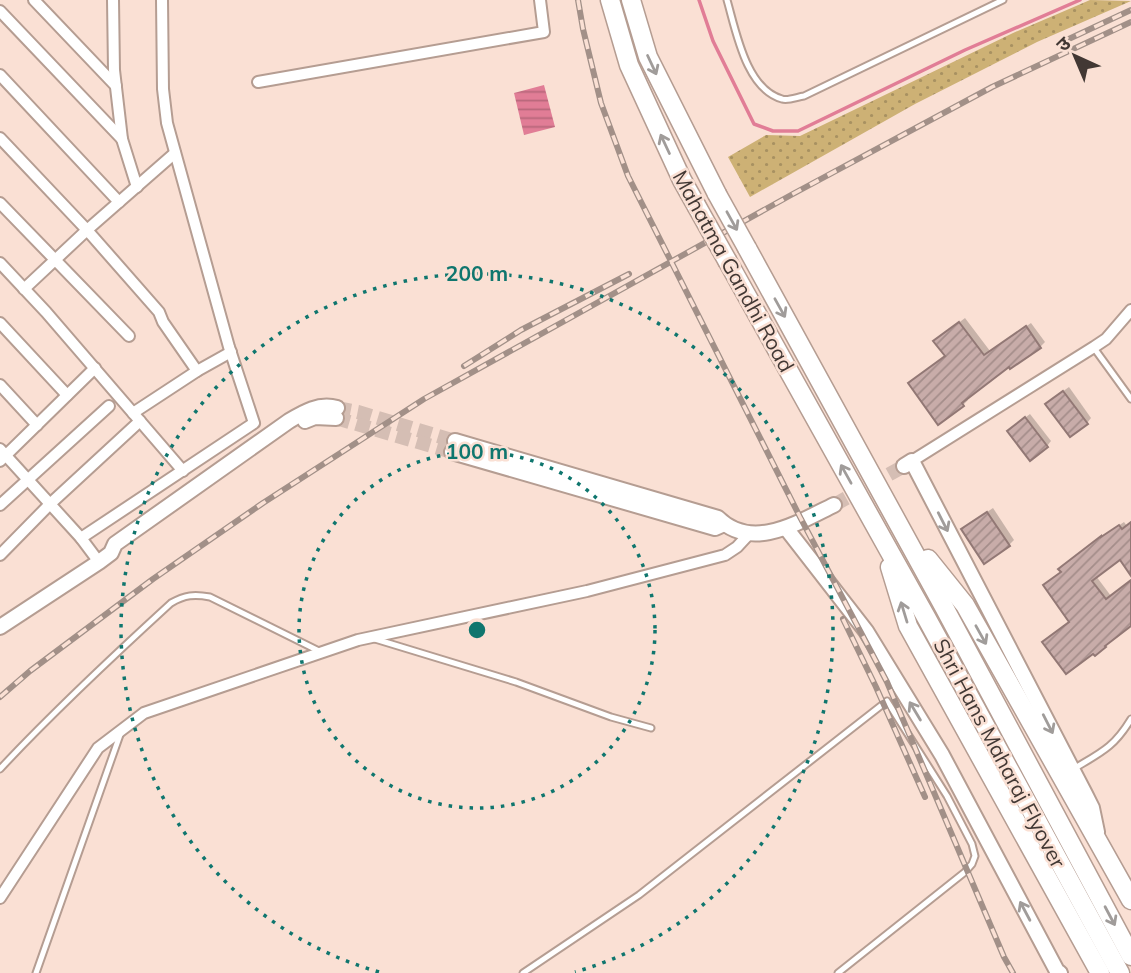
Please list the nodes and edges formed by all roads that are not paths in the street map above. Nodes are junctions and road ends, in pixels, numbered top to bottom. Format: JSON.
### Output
{"nodes":[{"id":1,"x":34,"y":0,"type":"edge"},
{"id":2,"x":113,"y":0,"type":"edge"},
{"id":3,"x":162,"y":0,"type":"edge"},
{"id":4,"x":540,"y":0,"type":"edge"},
{"id":5,"x":610,"y":0,"type":"edge"},
{"id":6,"x":631,"y":0,"type":"edge"},
{"id":7,"x":727,"y":0,"type":"edge"},
{"id":8,"x":1003,"y":0,"type":"edge"},
{"id":9,"x":0,"y":11,"type":"edge"},
{"id":10,"x":0,"y":75,"type":"edge"},
{"id":11,"x":258,"y":82,"type":"dead end"},
{"id":12,"x":116,"y":86,"type":"junction"},
{"id":13,"x":0,"y":138,"type":"edge"},
{"id":14,"x":122,"y":139,"type":"junction"},
{"id":15,"x":175,"y":153,"type":"junction"},
{"id":16,"x":137,"y":187,"type":"junction"},
{"id":17,"x":120,"y":202,"type":"junction"},
{"id":18,"x":0,"y":203,"type":"edge"},
{"id":19,"x":87,"y":230,"type":"junction"},
{"id":20,"x":54,"y":261,"type":"junction"},
{"id":21,"x":0,"y":263,"type":"edge"},
{"id":22,"x":24,"y":289,"type":"junction"},
{"id":23,"x":1131,"y":310,"type":"edge"},
{"id":24,"x":0,"y":323,"type":"edge"},
{"id":25,"x":129,"y":336,"type":"dead end"},
{"id":26,"x":1094,"y":347,"type":"junction"},
{"id":27,"x":231,"y":352,"type":"junction"},
{"id":28,"x":95,"y":368,"type":"junction"},
{"id":29,"x":197,"y":371,"type":"junction"},
{"id":30,"x":0,"y":385,"type":"edge"},
{"id":31,"x":67,"y":395,"type":"junction"},
{"id":32,"x":1131,"y":399,"type":"edge"},
{"id":33,"x":109,"y":406,"type":"dead end"},
{"id":34,"x":336,"y":413,"type":"tunnel mouth"},
{"id":35,"x":137,"y":417,"type":"junction"},
{"id":36,"x":37,"y":425,"type":"junction"},
{"id":37,"x":454,"y":446,"type":"tunnel mouth"},
{"id":38,"x":2,"y":456,"type":"edge"},
{"id":39,"x":908,"y":463,"type":"joint"},
{"id":40,"x":183,"y":471,"type":"junction"},
{"id":41,"x":28,"y":480,"type":"junction"},
{"id":42,"x":50,"y":504,"type":"junction"},
{"id":43,"x":0,"y":505,"type":"edge"},
{"id":44,"x":834,"y":505,"type":"tunnel mouth"},
{"id":45,"x":897,"y":522,"type":"junction"},
{"id":46,"x":786,"y":528,"type":"junction"},
{"id":47,"x":879,"y":533,"type":"junction"},
{"id":48,"x":749,"y":534,"type":"junction"},
{"id":49,"x":81,"y":538,"type":"junction"},
{"id":50,"x":0,"y":555,"type":"edge"},
{"id":51,"x":99,"y":562,"type":"junction"},
{"id":52,"x":0,"y":626,"type":"edge"},
{"id":53,"x":370,"y":637,"type":"junction"},
{"id":54,"x":322,"y":652,"type":"junction"},
{"id":55,"x":1131,"y":719,"type":"edge"},
{"id":56,"x":651,"y":728,"type":"dead end"},
{"id":57,"x":122,"y":729,"type":"junction"},
{"id":58,"x":0,"y":769,"type":"edge"},
{"id":59,"x":1072,"y":769,"type":"junction"},
{"id":60,"x":1101,"y":846,"type":"junction"},
{"id":61,"x":0,"y":898,"type":"edge"},
{"id":62,"x":1131,"y":900,"type":"edge"},
{"id":63,"x":1131,"y":957,"type":"edge"},
{"id":64,"x":1062,"y":972,"type":"edge"},
{"id":65,"x":36,"y":973,"type":"edge"},
{"id":66,"x":523,"y":973,"type":"edge"},
{"id":67,"x":838,"y":973,"type":"edge"},
{"id":68,"x":1100,"y":973,"type":"edge"},
{"id":69,"x":1120,"y":973,"type":"edge"}],
"edges":[{"from":1,"to":12,"type":"street"},
{"from":2,"to":12,"type":"street"},
{"from":3,"to":15,"type":"street"},
{"from":4,"to":11,"type":"street"},
{"from":47,"to":5,"type":"main road","name":"Mahatma Gandhi Road","one_way":true,"bridge":true},
{"from":6,"to":45,"type":"main road","name":"Mahatma Gandhi Road","one_way":true,"bridge":true},
{"from":7,"to":8,"type":"lane"},
{"from":9,"to":14,"type":"street"},
{"from":10,"to":17,"type":"street"},
{"from":12,"to":14,"type":"street"},
{"from":13,"to":19,"type":"street"},
{"from":14,"to":16,"type":"street"},
{"from":15,"to":16,"type":"street"},
{"from":15,"to":27,"type":"street"},
{"from":16,"to":17,"type":"street"},
{"from":17,"to":19,"type":"street"},
{"from":18,"to":20,"type":"street"},
{"from":19,"to":20,"type":"street"},
{"from":19,"to":29,"type":"street"},
{"from":20,"to":22,"type":"street"},
{"from":20,"to":25,"type":"street"},
{"from":21,"to":22,"type":"street"},
{"from":22,"to":28,"type":"street"},
{"from":23,"to":26,"type":"street"},
{"from":24,"to":31,"type":"street"},
{"from":26,"to":32,"type":"lane"},
{"from":26,"to":39,"type":"street"},
{"from":27,"to":29,"type":"street"},
{"from":27,"to":40,"type":"street"},
{"from":28,"to":31,"type":"street"},
{"from":28,"to":35,"type":"street"},
{"from":29,"to":35,"type":"street"},
{"from":30,"to":36,"type":"street"},
{"from":31,"to":36,"type":"street"},
{"from":33,"to":41,"type":"street"},
{"from":34,"to":51,"type":"street"},
{"from":35,"to":40,"type":"street"},
{"from":35,"to":42,"type":"street"},
{"from":36,"to":38,"type":"street"},
{"from":37,"to":48,"type":"street"},
{"from":38,"to":41,"type":"street"},
{"from":39,"to":59,"type":"street","one_way":true},
{"from":40,"to":49,"type":"street"},
{"from":41,"to":42,"type":"street"},
{"from":41,"to":43,"type":"street"},
{"from":42,"to":49,"type":"street"},
{"from":42,"to":50,"type":"street"},
{"from":44,"to":46,"type":"street"},
{"from":45,"to":60,"type":"main road","one_way":true},
{"from":45,"to":63,"type":"main road","name":"Shri Hans Maharaj Flyover","one_way":true},
{"from":46,"to":48,"type":"street"},
{"from":64,"to":46,"type":"street","one_way":true},
{"from":68,"to":47,"type":"main road","one_way":true},
{"from":47,"to":69,"type":"main road","name":"Shri Hans Maharaj Flyover"},
{"from":48,"to":53,"type":"street"},
{"from":49,"to":51,"type":"street"},
{"from":51,"to":52,"type":"street"},
{"from":53,"to":54,"type":"street"},
{"from":53,"to":56,"type":"lane"},
{"from":54,"to":57,"type":"street"},
{"from":54,"to":58,"type":"lane"},
{"from":55,"to":59,"type":"lane"},
{"from":57,"to":61,"type":"street"},
{"from":57,"to":65,"type":"lane"},
{"from":59,"to":60,"type":"street"},
{"from":60,"to":62,"type":"main road"},
{"from":66,"to":67,"type":"lane"}]}
